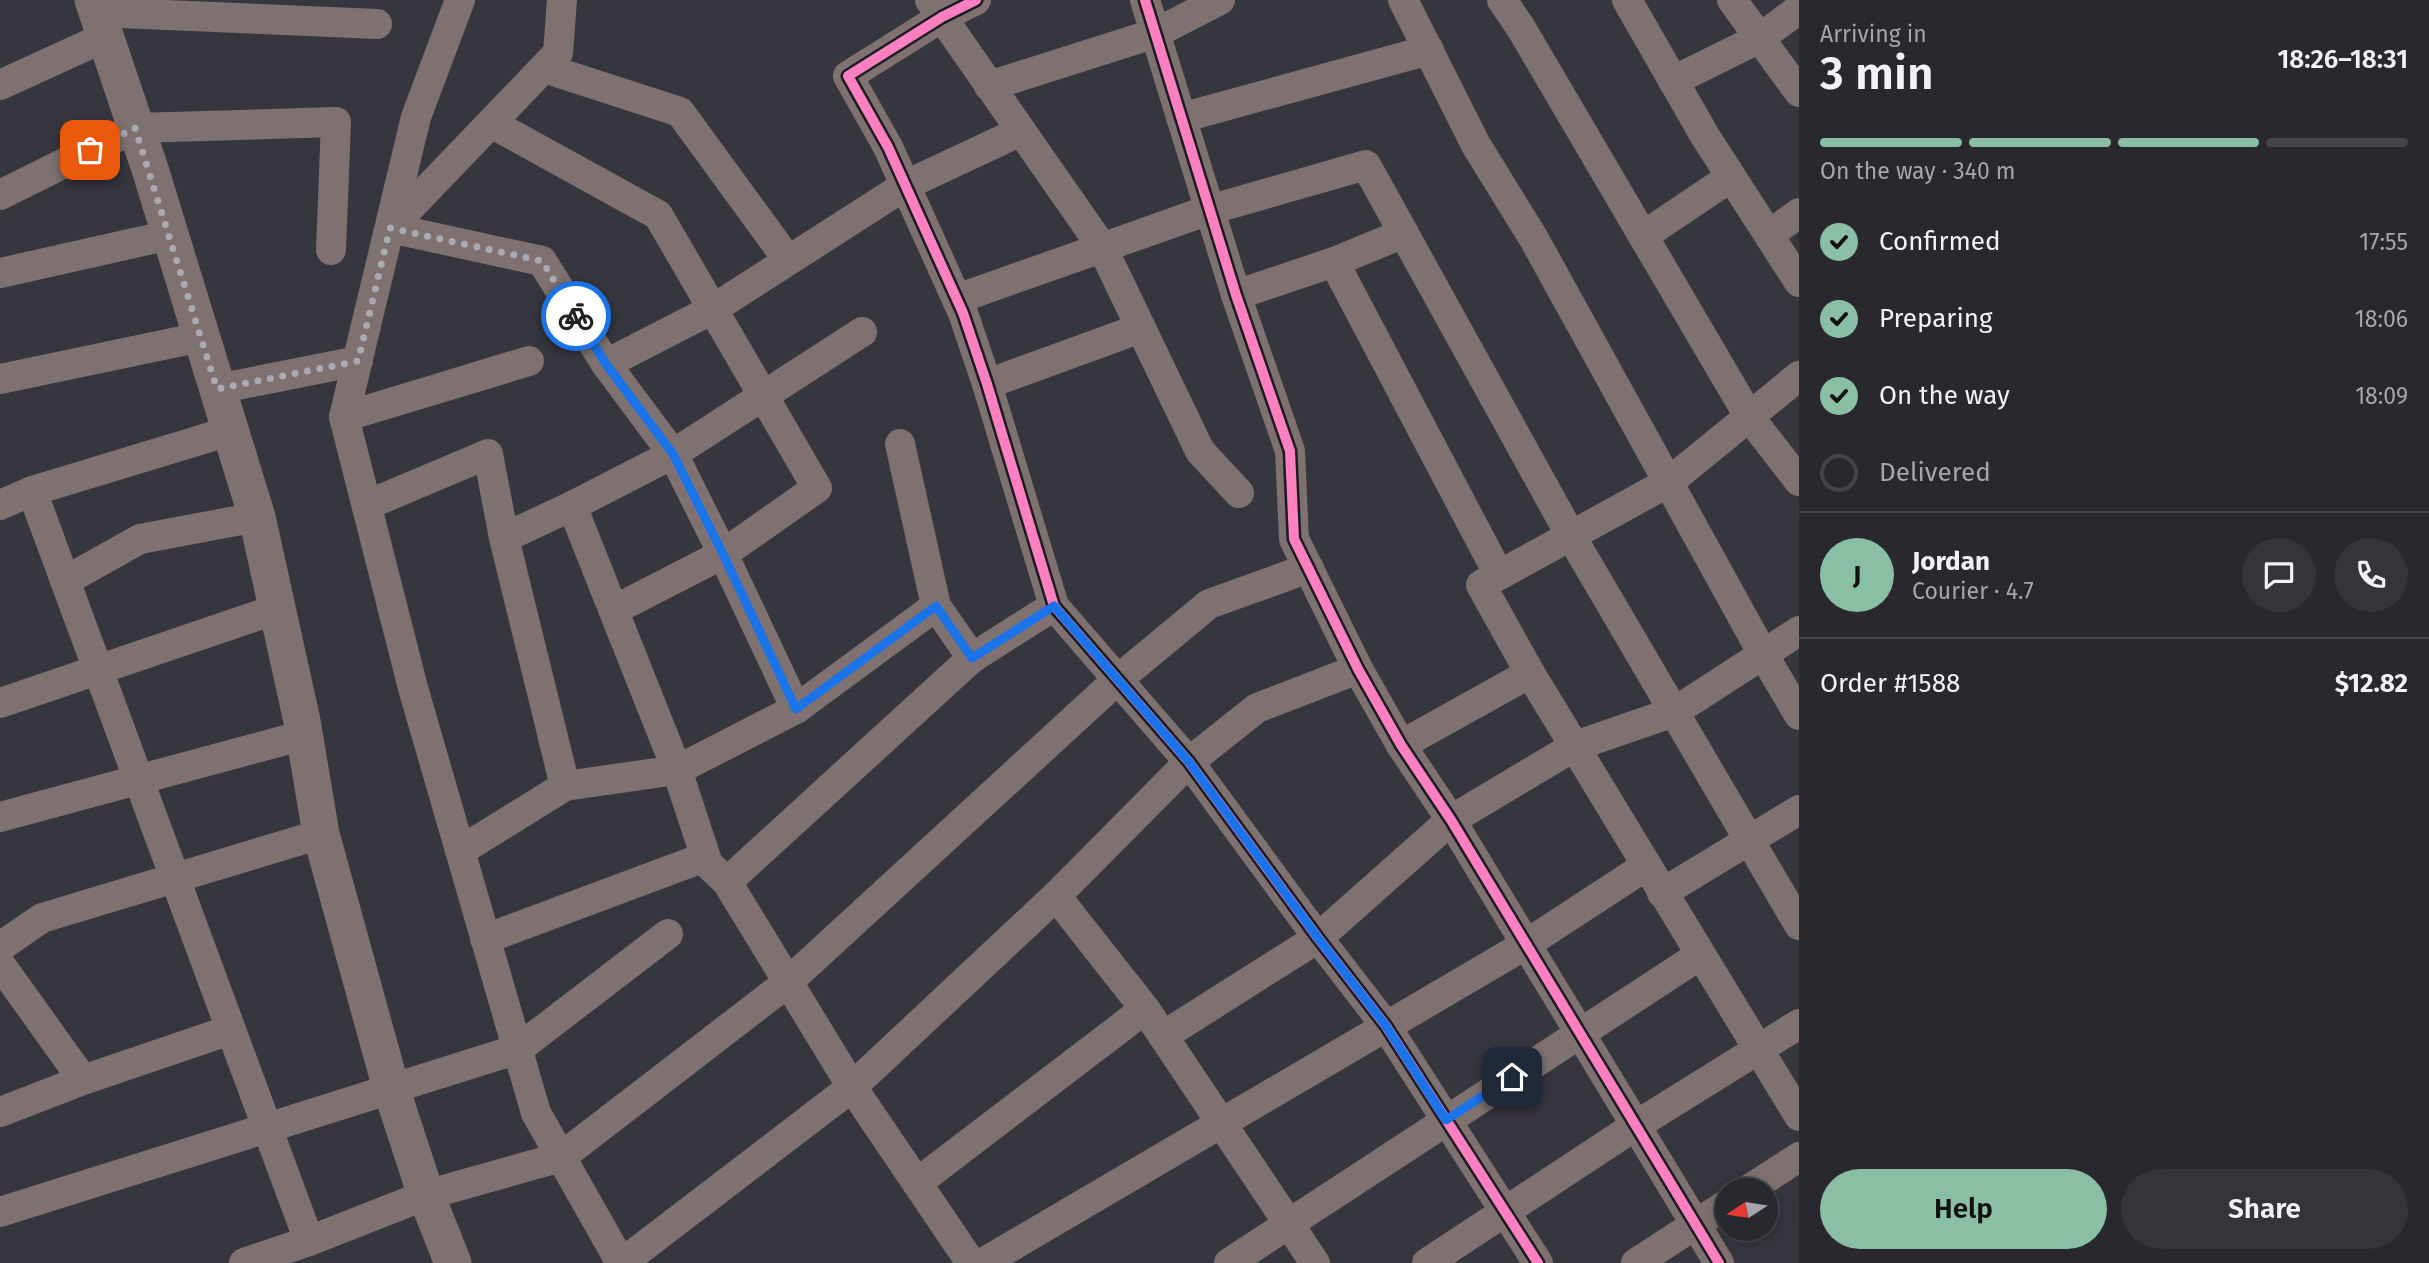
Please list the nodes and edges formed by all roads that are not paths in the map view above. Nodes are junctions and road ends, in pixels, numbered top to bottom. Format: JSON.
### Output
{"nodes":[{"id":1,"x":460,"y":0,"type":"edge"},
{"id":2,"x":562,"y":0,"type":"edge"},
{"id":3,"x":976,"y":0,"type":"edge"},
{"id":4,"x":1145,"y":0,"type":"edge"},
{"id":5,"x":1220,"y":0,"type":"edge"},
{"id":6,"x":1403,"y":0,"type":"edge"},
{"id":7,"x":1502,"y":0,"type":"edge"},
{"id":8,"x":1627,"y":0,"type":"edge"},
{"id":9,"x":1732,"y":0,"type":"edge"},
{"id":10,"x":936,"y":8,"type":"edge"},
{"id":11,"x":1799,"y":9,"type":"edge"},
{"id":12,"x":98,"y":16,"type":"edge"},
{"id":13,"x":377,"y":24,"type":"dead end"},
{"id":14,"x":1156,"y":33,"type":"junction"},
{"id":15,"x":1760,"y":38,"type":"junction"},
{"id":16,"x":1429,"y":50,"type":"junction"},
{"id":17,"x":544,"y":68,"type":"junction"},
{"id":18,"x":1674,"y":81,"type":"junction"},
{"id":19,"x":0,"y":85,"type":"edge"},
{"id":20,"x":989,"y":86,"type":"junction"},
{"id":21,"x":1799,"y":92,"type":"edge"},
{"id":22,"x":1181,"y":118,"type":"junction"},
{"id":23,"x":491,"y":123,"type":"junction"},
{"id":24,"x":135,"y":128,"type":"junction"},
{"id":25,"x":1021,"y":131,"type":"junction"},
{"id":26,"x":1731,"y":177,"type":"junction"},
{"id":27,"x":906,"y":185,"type":"junction"},
{"id":28,"x":0,"y":195,"type":"edge"},
{"id":29,"x":1209,"y":209,"type":"junction"},
{"id":30,"x":1799,"y":213,"type":"edge"},
{"id":31,"x":390,"y":228,"type":"junction"},
{"id":32,"x":1404,"y":233,"type":"junction"},
{"id":33,"x":170,"y":235,"type":"junction"},
{"id":34,"x":1769,"y":235,"type":"junction"},
{"id":35,"x":1643,"y":236,"type":"junction"},
{"id":36,"x":1102,"y":247,"type":"junction"},
{"id":37,"x":331,"y":250,"type":"dead end"},
{"id":38,"x":788,"y":260,"type":"junction"},
{"id":39,"x":1335,"y":262,"type":"junction"},
{"id":40,"x":0,"y":273,"type":"edge"},
{"id":41,"x":1799,"y":282,"type":"edge"},
{"id":42,"x":1236,"y":295,"type":"junction"},
{"id":43,"x":957,"y":299,"type":"junction"},
{"id":44,"x":713,"y":309,"type":"junction"},
{"id":45,"x":1141,"y":328,"type":"junction"},
{"id":46,"x":862,"y":332,"type":"dead end"},
{"id":47,"x":201,"y":337,"type":"junction"},
{"id":48,"x":358,"y":361,"type":"junction"},
{"id":49,"x":529,"y":362,"type":"dead end"},
{"id":50,"x":606,"y":364,"type":"junction"},
{"id":51,"x":1799,"y":376,"type":"edge"},
{"id":52,"x":0,"y":379,"type":"edge"},
{"id":53,"x":987,"y":384,"type":"junction"},
{"id":54,"x":217,"y":389,"type":"junction"},
{"id":55,"x":763,"y":396,"type":"junction"},
{"id":56,"x":344,"y":417,"type":"junction"},
{"id":57,"x":1750,"y":418,"type":"junction"},
{"id":58,"x":230,"y":430,"type":"junction"},
{"id":59,"x":900,"y":444,"type":"dead end"},
{"id":60,"x":673,"y":454,"type":"junction"},
{"id":61,"x":1799,"y":481,"type":"edge"},
{"id":62,"x":1669,"y":482,"type":"junction"},
{"id":63,"x":32,"y":491,"type":"junction"},
{"id":64,"x":1239,"y":493,"type":"dead end"},
{"id":65,"x":0,"y":505,"type":"edge"},
{"id":66,"x":367,"y":505,"type":"junction"},
{"id":67,"x":572,"y":506,"type":"junction"},
{"id":68,"x":257,"y":517,"type":"junction"},
{"id":69,"x":1571,"y":536,"type":"junction"},
{"id":70,"x":504,"y":537,"type":"junction"},
{"id":71,"x":723,"y":554,"type":"junction"},
{"id":72,"x":1309,"y":568,"type":"junction"},
{"id":73,"x":1499,"y":575,"type":"junction"},
{"id":74,"x":65,"y":581,"type":"junction"},
{"id":75,"x":936,"y":606,"type":"junction"},
{"id":76,"x":1054,"y":606,"type":"junction"},
{"id":77,"x":277,"y":609,"type":"junction"},
{"id":78,"x":614,"y":610,"type":"junction"},
{"id":79,"x":1799,"y":631,"type":"edge"},
{"id":80,"x":1763,"y":654,"type":"junction"},
{"id":81,"x":972,"y":658,"type":"junction"},
{"id":82,"x":1358,"y":669,"type":"junction"},
{"id":83,"x":98,"y":670,"type":"junction"},
{"id":84,"x":1530,"y":673,"type":"junction"},
{"id":85,"x":1116,"y":681,"type":"junction"},
{"id":86,"x":0,"y":703,"type":"edge"},
{"id":87,"x":796,"y":709,"type":"junction"},
{"id":88,"x":1674,"y":712,"type":"junction"},
{"id":89,"x":1799,"y":715,"type":"edge"},
{"id":90,"x":304,"y":734,"type":"junction"},
{"id":91,"x":1401,"y":745,"type":"junction"},
{"id":92,"x":1575,"y":746,"type":"junction"},
{"id":93,"x":1189,"y":762,"type":"junction"},
{"id":94,"x":677,"y":770,"type":"junction"},
{"id":95,"x":138,"y":779,"type":"junction"},
{"id":96,"x":565,"y":786,"type":"junction"},
{"id":97,"x":1799,"y":810,"type":"edge"},
{"id":98,"x":0,"y":817,"type":"edge"},
{"id":99,"x":1451,"y":820,"type":"junction"},
{"id":100,"x":321,"y":834,"type":"junction"},
{"id":101,"x":1749,"y":840,"type":"junction"},
{"id":102,"x":460,"y":851,"type":"junction"},
{"id":103,"x":705,"y":857,"type":"junction"},
{"id":104,"x":1646,"y":866,"type":"junction"},
{"id":105,"x":174,"y":878,"type":"junction"},
{"id":106,"x":727,"y":882,"type":"junction"},
{"id":107,"x":1662,"y":892,"type":"junction"},
{"id":108,"x":1056,"y":896,"type":"junction"},
{"id":109,"x":1799,"y":925,"type":"edge"},
{"id":110,"x":668,"y":934,"type":"dead end"},
{"id":111,"x":1318,"y":938,"type":"junction"},
{"id":112,"x":485,"y":939,"type":"junction"},
{"id":113,"x":1525,"y":945,"type":"junction"},
{"id":114,"x":0,"y":947,"type":"edge"},
{"id":115,"x":1700,"y":956,"type":"junction"},
{"id":116,"x":0,"y":964,"type":"edge"},
{"id":117,"x":787,"y":983,"type":"junction"},
{"id":118,"x":1145,"y":1009,"type":"junction"},
{"id":119,"x":1799,"y":1024,"type":"edge"},
{"id":120,"x":1386,"y":1026,"type":"junction"},
{"id":121,"x":230,"y":1030,"type":"junction"},
{"id":122,"x":1578,"y":1033,"type":"junction"},
{"id":123,"x":1163,"y":1036,"type":"junction"},
{"id":124,"x":517,"y":1049,"type":"junction"},
{"id":125,"x":1758,"y":1050,"type":"junction"},
{"id":126,"x":83,"y":1080,"type":"junction"},
{"id":127,"x":852,"y":1087,"type":"junction"},
{"id":128,"x":391,"y":1088,"type":"junction"},
{"id":129,"x":0,"y":1112,"type":"edge"},
{"id":130,"x":1799,"y":1116,"type":"edge"},
{"id":131,"x":1446,"y":1120,"type":"junction"},
{"id":132,"x":1221,"y":1123,"type":"junction"},
{"id":133,"x":1635,"y":1126,"type":"junction"},
{"id":134,"x":267,"y":1127,"type":"junction"},
{"id":135,"x":561,"y":1157,"type":"junction"},
{"id":136,"x":1799,"y":1157,"type":"edge"},
{"id":137,"x":1767,"y":1178,"type":"edge"},
{"id":138,"x":917,"y":1183,"type":"junction"},
{"id":139,"x":426,"y":1195,"type":"junction"},
{"id":140,"x":0,"y":1212,"type":"edge"},
{"id":141,"x":1505,"y":1212,"type":"junction"},
{"id":142,"x":1715,"y":1212,"type":"edge"},
{"id":143,"x":1289,"y":1224,"type":"junction"},
{"id":144,"x":1696,"y":1225,"type":"junction"},
{"id":145,"x":309,"y":1241,"type":"junction"},
{"id":146,"x":244,"y":1263,"type":"edge"},
{"id":147,"x":453,"y":1263,"type":"edge"},
{"id":148,"x":621,"y":1263,"type":"edge"},
{"id":149,"x":971,"y":1263,"type":"edge"},
{"id":150,"x":983,"y":1263,"type":"edge"},
{"id":151,"x":1229,"y":1263,"type":"edge"},
{"id":152,"x":1315,"y":1263,"type":"edge"},
{"id":153,"x":1427,"y":1263,"type":"edge"},
{"id":154,"x":1538,"y":1263,"type":"edge"},
{"id":155,"x":1636,"y":1263,"type":"edge"},
{"id":156,"x":1719,"y":1263,"type":"edge"}],
"edges":[{"from":1,"to":31,"type":"street"},
{"from":2,"to":17,"type":"street"},
{"from":3,"to":10,"type":"street"},
{"from":4,"to":14,"type":"street"},
{"from":5,"to":14,"type":"street"},
{"from":6,"to":16,"type":"street"},
{"from":7,"to":35,"type":"street"},
{"from":8,"to":18,"type":"street"},
{"from":9,"to":15,"type":"street"},
{"from":10,"to":20,"type":"street"},
{"from":10,"to":27,"type":"street"},
{"from":11,"to":15,"type":"street"},
{"from":12,"to":13,"type":"street"},
{"from":12,"to":19,"type":"street"},
{"from":12,"to":24,"type":"street"},
{"from":14,"to":20,"type":"street"},
{"from":14,"to":22,"type":"street"},
{"from":15,"to":18,"type":"street"},
{"from":15,"to":21,"type":"street"},
{"from":16,"to":22,"type":"street"},
{"from":16,"to":62,"type":"street"},
{"from":17,"to":23,"type":"street"},
{"from":17,"to":38,"type":"street"},
{"from":18,"to":26,"type":"street"},
{"from":20,"to":25,"type":"street"},
{"from":22,"to":29,"type":"street"},
{"from":23,"to":31,"type":"street"},
{"from":23,"to":44,"type":"street"},
{"from":24,"to":28,"type":"street"},
{"from":24,"to":33,"type":"street"},
{"from":24,"to":37,"type":"street"},
{"from":25,"to":27,"type":"street"},
{"from":25,"to":36,"type":"street"},
{"from":26,"to":34,"type":"street"},
{"from":26,"to":35,"type":"street"},
{"from":27,"to":38,"type":"street"},
{"from":27,"to":43,"type":"street"},
{"from":29,"to":32,"type":"street"},
{"from":29,"to":36,"type":"street"},
{"from":29,"to":42,"type":"street"},
{"from":30,"to":34,"type":"street"},
{"from":31,"to":48,"type":"street"},
{"from":31,"to":50,"type":"street"},
{"from":32,"to":39,"type":"street"},
{"from":32,"to":69,"type":"street"},
{"from":33,"to":40,"type":"street"},
{"from":33,"to":47,"type":"street"},
{"from":34,"to":41,"type":"street"},
{"from":35,"to":57,"type":"street"},
{"from":36,"to":43,"type":"street"},
{"from":36,"to":45,"type":"street"},
{"from":38,"to":44,"type":"street"},
{"from":39,"to":42,"type":"street"},
{"from":39,"to":73,"type":"street"},
{"from":42,"to":72,"type":"street"},
{"from":43,"to":53,"type":"street"},
{"from":44,"to":50,"type":"street"},
{"from":44,"to":55,"type":"street"},
{"from":45,"to":53,"type":"street"},
{"from":45,"to":64,"type":"street"},
{"from":46,"to":55,"type":"street"},
{"from":47,"to":52,"type":"street"},
{"from":47,"to":54,"type":"street"},
{"from":48,"to":54,"type":"street"},
{"from":48,"to":56,"type":"street"},
{"from":49,"to":56,"type":"street"},
{"from":50,"to":60,"type":"street"},
{"from":51,"to":57,"type":"street"},
{"from":53,"to":76,"type":"street"},
{"from":54,"to":58,"type":"street"},
{"from":55,"to":60,"type":"street"},
{"from":55,"to":71,"type":"street"},
{"from":56,"to":66,"type":"street"},
{"from":57,"to":61,"type":"street"},
{"from":57,"to":62,"type":"street"},
{"from":58,"to":63,"type":"street"},
{"from":58,"to":68,"type":"street"},
{"from":59,"to":75,"type":"street"},
{"from":60,"to":67,"type":"street"},
{"from":60,"to":71,"type":"street"},
{"from":62,"to":69,"type":"street"},
{"from":62,"to":80,"type":"street"},
{"from":63,"to":65,"type":"street"},
{"from":63,"to":74,"type":"street"},
{"from":66,"to":70,"type":"street"},
{"from":66,"to":102,"type":"street"},
{"from":67,"to":70,"type":"street"},
{"from":67,"to":78,"type":"street"},
{"from":68,"to":74,"type":"street"},
{"from":68,"to":77,"type":"street"},
{"from":69,"to":73,"type":"street"},
{"from":69,"to":88,"type":"street"},
{"from":70,"to":96,"type":"street"},
{"from":71,"to":78,"type":"street"},
{"from":71,"to":87,"type":"street"},
{"from":72,"to":82,"type":"street"},
{"from":72,"to":85,"type":"street"},
{"from":73,"to":84,"type":"street"},
{"from":74,"to":83,"type":"street"},
{"from":75,"to":81,"type":"street"},
{"from":75,"to":87,"type":"street"},
{"from":76,"to":81,"type":"street"},
{"from":76,"to":85,"type":"street"},
{"from":77,"to":83,"type":"street"},
{"from":77,"to":90,"type":"street"},
{"from":78,"to":94,"type":"street"},
{"from":79,"to":80,"type":"street"},
{"from":80,"to":88,"type":"street"},
{"from":80,"to":89,"type":"street"},
{"from":81,"to":106,"type":"street"},
{"from":82,"to":91,"type":"street"},
{"from":82,"to":93,"type":"street"},
{"from":83,"to":86,"type":"street"},
{"from":83,"to":95,"type":"street"},
{"from":84,"to":91,"type":"street"},
{"from":84,"to":92,"type":"street"},
{"from":85,"to":93,"type":"street"},
{"from":85,"to":117,"type":"street"},
{"from":87,"to":94,"type":"street"},
{"from":88,"to":92,"type":"street"},
{"from":88,"to":101,"type":"street"},
{"from":90,"to":95,"type":"street"},
{"from":90,"to":100,"type":"street"},
{"from":91,"to":99,"type":"street"},
{"from":92,"to":99,"type":"street"},
{"from":92,"to":104,"type":"street"},
{"from":93,"to":108,"type":"street"},
{"from":93,"to":111,"type":"street"},
{"from":94,"to":96,"type":"street"},
{"from":94,"to":103,"type":"street"},
{"from":95,"to":98,"type":"street"},
{"from":95,"to":105,"type":"street"},
{"from":96,"to":102,"type":"street"},
{"from":97,"to":101,"type":"street"},
{"from":99,"to":111,"type":"street"},
{"from":99,"to":113,"type":"street"},
{"from":100,"to":105,"type":"street"},
{"from":100,"to":128,"type":"street"},
{"from":101,"to":107,"type":"street"},
{"from":101,"to":109,"type":"street"},
{"from":102,"to":112,"type":"street"},
{"from":103,"to":106,"type":"street"},
{"from":103,"to":112,"type":"street"},
{"from":104,"to":107,"type":"street"},
{"from":104,"to":113,"type":"street"},
{"from":105,"to":114,"type":"street"},
{"from":105,"to":121,"type":"street"},
{"from":106,"to":117,"type":"street"},
{"from":107,"to":115,"type":"street"},
{"from":108,"to":118,"type":"street"},
{"from":108,"to":127,"type":"street"},
{"from":110,"to":124,"type":"street"},
{"from":111,"to":120,"type":"street"},
{"from":111,"to":123,"type":"street"},
{"from":112,"to":124,"type":"street"},
{"from":113,"to":120,"type":"street"},
{"from":113,"to":122,"type":"street"},
{"from":115,"to":122,"type":"street"},
{"from":115,"to":125,"type":"street"},
{"from":116,"to":126,"type":"street"},
{"from":117,"to":127,"type":"street"},
{"from":117,"to":135,"type":"street"},
{"from":118,"to":123,"type":"street"},
{"from":118,"to":138,"type":"street"},
{"from":119,"to":125,"type":"street"},
{"from":120,"to":131,"type":"street"},
{"from":120,"to":132,"type":"street"},
{"from":121,"to":126,"type":"street"},
{"from":121,"to":134,"type":"street"},
{"from":122,"to":131,"type":"street"},
{"from":122,"to":133,"type":"street"},
{"from":123,"to":132,"type":"street"},
{"from":124,"to":128,"type":"street"},
{"from":124,"to":135,"type":"street"},
{"from":125,"to":130,"type":"street"},
{"from":125,"to":133,"type":"street"},
{"from":126,"to":129,"type":"street"},
{"from":127,"to":138,"type":"street"},
{"from":127,"to":148,"type":"street"},
{"from":128,"to":134,"type":"street"},
{"from":128,"to":139,"type":"street"},
{"from":131,"to":141,"type":"street"},
{"from":131,"to":143,"type":"street"},
{"from":132,"to":143,"type":"street"},
{"from":132,"to":150,"type":"street"},
{"from":133,"to":141,"type":"street"},
{"from":133,"to":144,"type":"street"},
{"from":134,"to":140,"type":"street"},
{"from":134,"to":145,"type":"street"},
{"from":135,"to":139,"type":"street"},
{"from":135,"to":148,"type":"street"},
{"from":136,"to":137,"type":"street"},
{"from":138,"to":149,"type":"street"},
{"from":139,"to":145,"type":"street"},
{"from":139,"to":147,"type":"street"},
{"from":141,"to":153,"type":"street"},
{"from":141,"to":154,"type":"street"},
{"from":142,"to":144,"type":"street"},
{"from":143,"to":151,"type":"street"},
{"from":143,"to":152,"type":"street"},
{"from":144,"to":155,"type":"street"},
{"from":144,"to":156,"type":"street"},
{"from":145,"to":146,"type":"street"}]}
